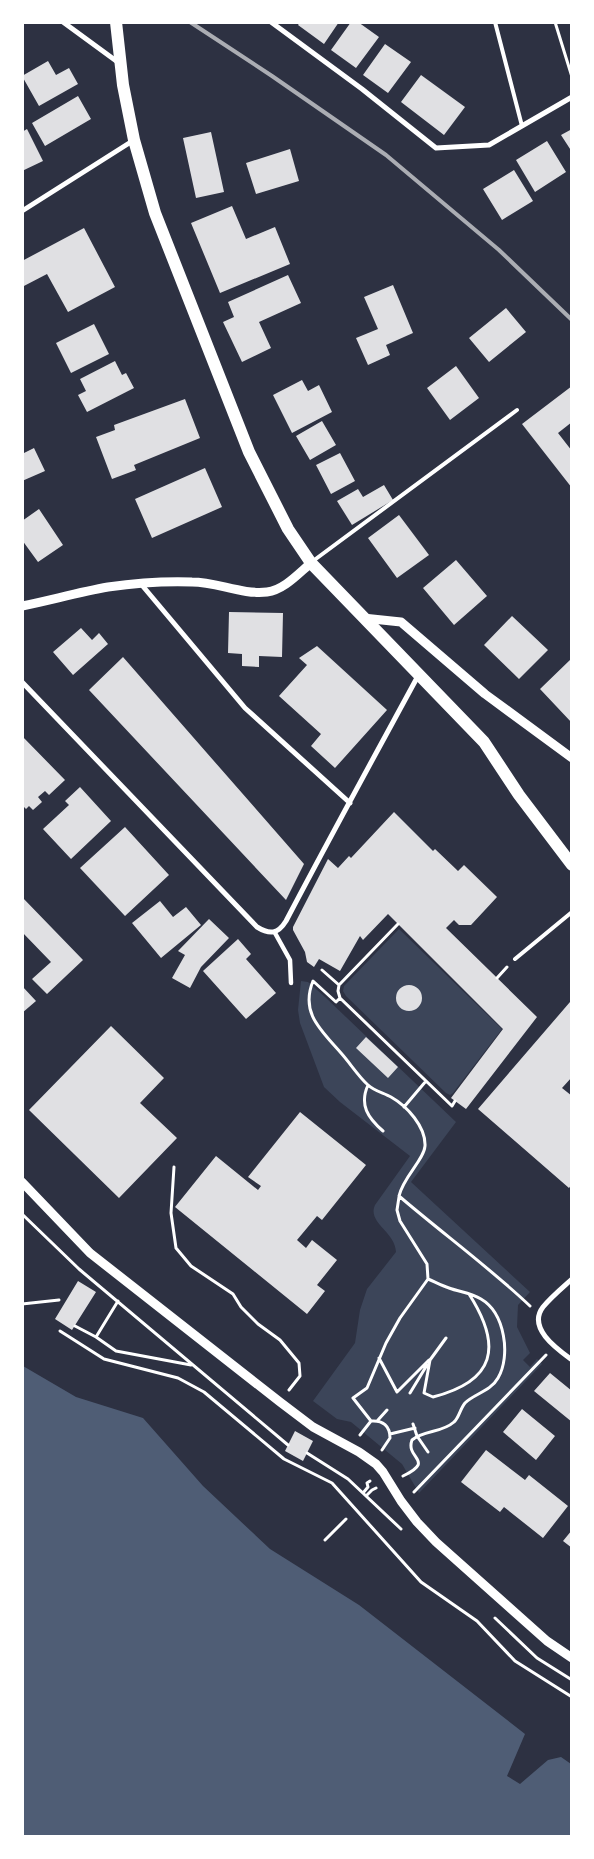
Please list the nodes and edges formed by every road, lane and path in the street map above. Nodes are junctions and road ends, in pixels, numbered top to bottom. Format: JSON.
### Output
{"nodes":[{"id":1,"x":62,"y":22,"type":"edge"},
{"id":2,"x":271,"y":22,"type":"edge"},
{"id":3,"x":495,"y":22,"type":"edge"},
{"id":4,"x":555,"y":22,"type":"edge"},
{"id":5,"x":117,"y":27,"type":"edge"},
{"id":6,"x":120,"y":63,"type":"junction"},
{"id":7,"x":572,"y":77,"type":"edge"},
{"id":8,"x":572,"y":96,"type":"edge"},
{"id":9,"x":522,"y":126,"type":"junction"},
{"id":10,"x":134,"y":140,"type":"junction"},
{"id":11,"x":22,"y":211,"type":"edge"},
{"id":12,"x":517,"y":410,"type":"dead end"},
{"id":13,"x":311,"y":562,"type":"junction"},
{"id":14,"x":140,"y":583,"type":"junction"},
{"id":15,"x":22,"y":606,"type":"edge"},
{"id":16,"x":363,"y":618,"type":"junction"},
{"id":17,"x":419,"y":675,"type":"junction"},
{"id":18,"x":22,"y":682,"type":"edge"},
{"id":19,"x":572,"y":758,"type":"edge"},
{"id":20,"x":350,"y":803,"type":"junction"},
{"id":21,"x":572,"y":865,"type":"edge"},
{"id":22,"x":572,"y":912,"type":"edge"},
{"id":23,"x":398,"y":924,"type":"dead end"},
{"id":24,"x":275,"y":933,"type":"junction"},
{"id":25,"x":515,"y":959,"type":"dead end"},
{"id":26,"x":322,"y":970,"type":"dead end"},
{"id":27,"x":291,"y":983,"type":"dead end"},
{"id":28,"x":339,"y":985,"type":"junction"},
{"id":29,"x":340,"y":998,"type":"junction"},
{"id":30,"x":426,"y":1081,"type":"junction"},
{"id":31,"x":368,"y":1085,"type":"junction"},
{"id":32,"x":455,"y":1102,"type":"dead end"},
{"id":33,"x":404,"y":1107,"type":"junction"},
{"id":34,"x":383,"y":1132,"type":"dead end"},
{"id":35,"x":174,"y":1167,"type":"dead end"},
{"id":36,"x":22,"y":1182,"type":"edge"},
{"id":37,"x":399,"y":1196,"type":"junction"},
{"id":38,"x":22,"y":1214,"type":"edge"},
{"id":39,"x":428,"y":1279,"type":"junction"},
{"id":40,"x":572,"y":1279,"type":"edge"},
{"id":41,"x":468,"y":1293,"type":"junction"},
{"id":42,"x":59,"y":1300,"type":"dead end"},
{"id":43,"x":118,"y":1301,"type":"junction"},
{"id":44,"x":22,"y":1304,"type":"edge"},
{"id":45,"x":538,"y":1315,"type":"junction"},
{"id":46,"x":75,"y":1326,"type":"dead end"},
{"id":47,"x":60,"y":1331,"type":"dead end"},
{"id":48,"x":96,"y":1337,"type":"junction"},
{"id":49,"x":446,"y":1338,"type":"dead end"},
{"id":50,"x":380,"y":1358,"type":"junction"},
{"id":51,"x":430,"y":1360,"type":"junction"},
{"id":52,"x":572,"y":1360,"type":"edge"},
{"id":53,"x":540,"y":1362,"type":"dead end"},
{"id":54,"x":192,"y":1366,"type":"junction"},
{"id":55,"x":410,"y":1393,"type":"dead end"},
{"id":56,"x":280,"y":1402,"type":"junction"},
{"id":57,"x":387,"y":1410,"type":"dead end"},
{"id":58,"x":378,"y":1420,"type":"junction"},
{"id":59,"x":371,"y":1421,"type":"junction"},
{"id":60,"x":390,"y":1434,"type":"junction"},
{"id":61,"x":360,"y":1436,"type":"dead end"},
{"id":62,"x":417,"y":1436,"type":"junction"},
{"id":63,"x":288,"y":1445,"type":"dead end"},
{"id":64,"x":382,"y":1450,"type":"dead end"},
{"id":65,"x":428,"y":1452,"type":"dead end"},
{"id":66,"x":403,"y":1477,"type":"dead end"},
{"id":67,"x":368,"y":1487,"type":"dead end"},
{"id":68,"x":372,"y":1490,"type":"dead end"},
{"id":69,"x":417,"y":1490,"type":"dead end"},
{"id":70,"x":346,"y":1518,"type":"dead end"},
{"id":71,"x":325,"y":1540,"type":"dead end"},
{"id":72,"x":572,"y":1658,"type":"edge"},
{"id":73,"x":572,"y":1697,"type":"edge"}],
"edges":[{"from":1,"to":6,"type":"street"},
{"from":2,"to":9,"type":"street"},
{"from":3,"to":9,"type":"lane"},
{"from":4,"to":7,"type":"path"},
{"from":5,"to":6,"type":"main road"},
{"from":6,"to":10,"type":"main road"},
{"from":8,"to":9,"type":"street"},
{"from":10,"to":11,"type":"street"},
{"from":10,"to":13,"type":"main road"},
{"from":12,"to":13,"type":"lane"},
{"from":13,"to":14,"type":"street"},
{"from":13,"to":16,"type":"main road"},
{"from":14,"to":15,"type":"street"},
{"from":14,"to":20,"type":"street"},
{"from":16,"to":17,"type":"main road"},
{"from":16,"to":19,"type":"street"},
{"from":17,"to":20,"type":"street"},
{"from":17,"to":21,"type":"main road"},
{"from":18,"to":24,"type":"street"},
{"from":20,"to":24,"type":"street"},
{"from":22,"to":25,"type":"lane"},
{"from":23,"to":28,"type":"path"},
{"from":24,"to":27,"type":"street"},
{"from":26,"to":28,"type":"path"},
{"from":28,"to":29,"type":"path"},
{"from":29,"to":30,"type":"path"},
{"from":29,"to":31,"type":"path"},
{"from":30,"to":32,"type":"path"},
{"from":30,"to":33,"type":"path"},
{"from":31,"to":33,"type":"path"},
{"from":31,"to":34,"type":"path"},
{"from":33,"to":37,"type":"path"},
{"from":35,"to":56,"type":"path"},
{"from":36,"to":56,"type":"street"},
{"from":37,"to":39,"type":"path"},
{"from":37,"to":45,"type":"path"},
{"from":38,"to":43,"type":"path"},
{"from":39,"to":41,"type":"path"},
{"from":39,"to":50,"type":"path"},
{"from":40,"to":45,"type":"street"},
{"from":41,"to":51,"type":"path"},
{"from":41,"to":62,"type":"path"},
{"from":42,"to":44,"type":"path"},
{"from":43,"to":48,"type":"path"},
{"from":43,"to":54,"type":"path"},
{"from":45,"to":52,"type":"street"},
{"from":46,"to":48,"type":"path"},
{"from":47,"to":73,"type":"path"},
{"from":48,"to":54,"type":"path"},
{"from":49,"to":51,"type":"path"},
{"from":50,"to":51,"type":"path"},
{"from":50,"to":59,"type":"path"},
{"from":51,"to":55,"type":"path"},
{"from":53,"to":69,"type":"path"},
{"from":54,"to":63,"type":"path"},
{"from":56,"to":72,"type":"street"},
{"from":57,"to":58,"type":"path"},
{"from":58,"to":59,"type":"path"},
{"from":58,"to":60,"type":"path"},
{"from":59,"to":61,"type":"path"},
{"from":60,"to":62,"type":"path"},
{"from":60,"to":64,"type":"path"},
{"from":62,"to":65,"type":"path"},
{"from":62,"to":66,"type":"path"},
{"from":67,"to":68,"type":"path"},
{"from":70,"to":71,"type":"path"}]}
